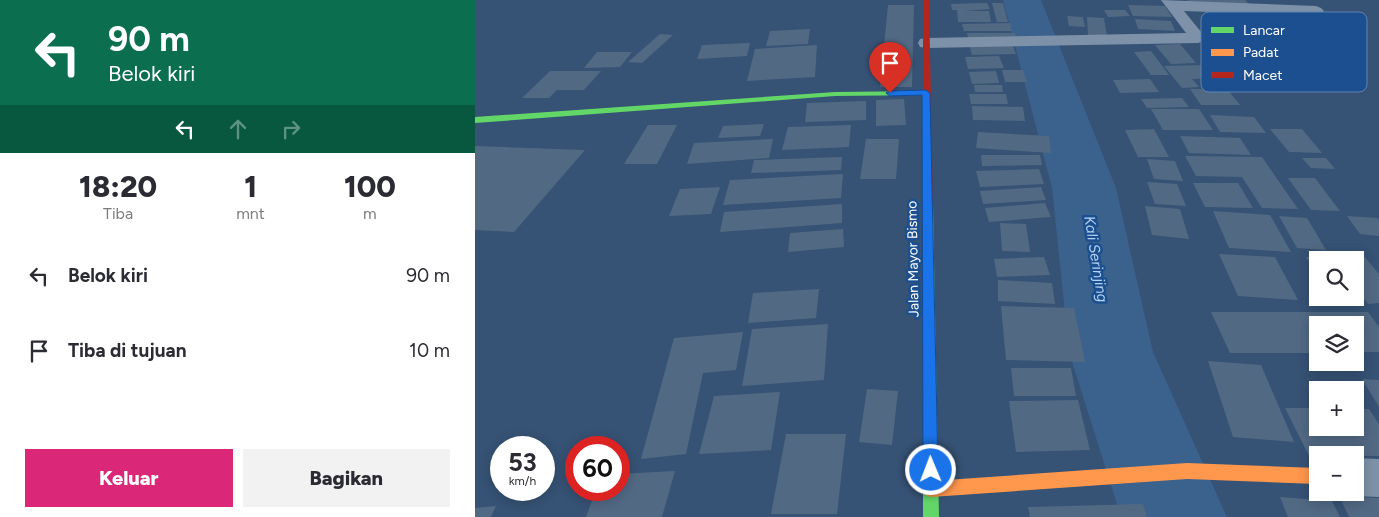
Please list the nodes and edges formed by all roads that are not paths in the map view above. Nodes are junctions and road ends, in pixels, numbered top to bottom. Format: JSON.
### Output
{"nodes":[{"id":1,"x":926,"y":0,"type":"edge"},
{"id":2,"x":1171,"y":3,"type":"edge"},
{"id":3,"x":1316,"y":11,"type":"dead end"},
{"id":4,"x":926,"y":43,"type":"junction"},
{"id":5,"x":926,"y":93,"type":"junction"},
{"id":6,"x":475,"y":120,"type":"edge"},
{"id":7,"x":1309,"y":476,"type":"edge"},
{"id":8,"x":1364,"y":477,"type":"edge"},
{"id":9,"x":1379,"y":478,"type":"edge"},
{"id":10,"x":931,"y":489,"type":"junction"},
{"id":11,"x":931,"y":517,"type":"edge"}],
"edges":[{"from":1,"to":4,"type":"main road","name":"Jalan Mayor Bismo"},
{"from":2,"to":3,"type":"street"},
{"from":2,"to":4,"type":"street"},
{"from":4,"to":5,"type":"main road","name":"Jalan Mayor Bismo"},
{"from":5,"to":6,"type":"main road"},
{"from":5,"to":10,"type":"main road","name":"Jalan Mayor Bismo"},
{"from":7,"to":10,"type":"main road"},
{"from":8,"to":9,"type":"street"},
{"from":10,"to":11,"type":"main road","name":"Jalan Mayor Bismo"}]}
